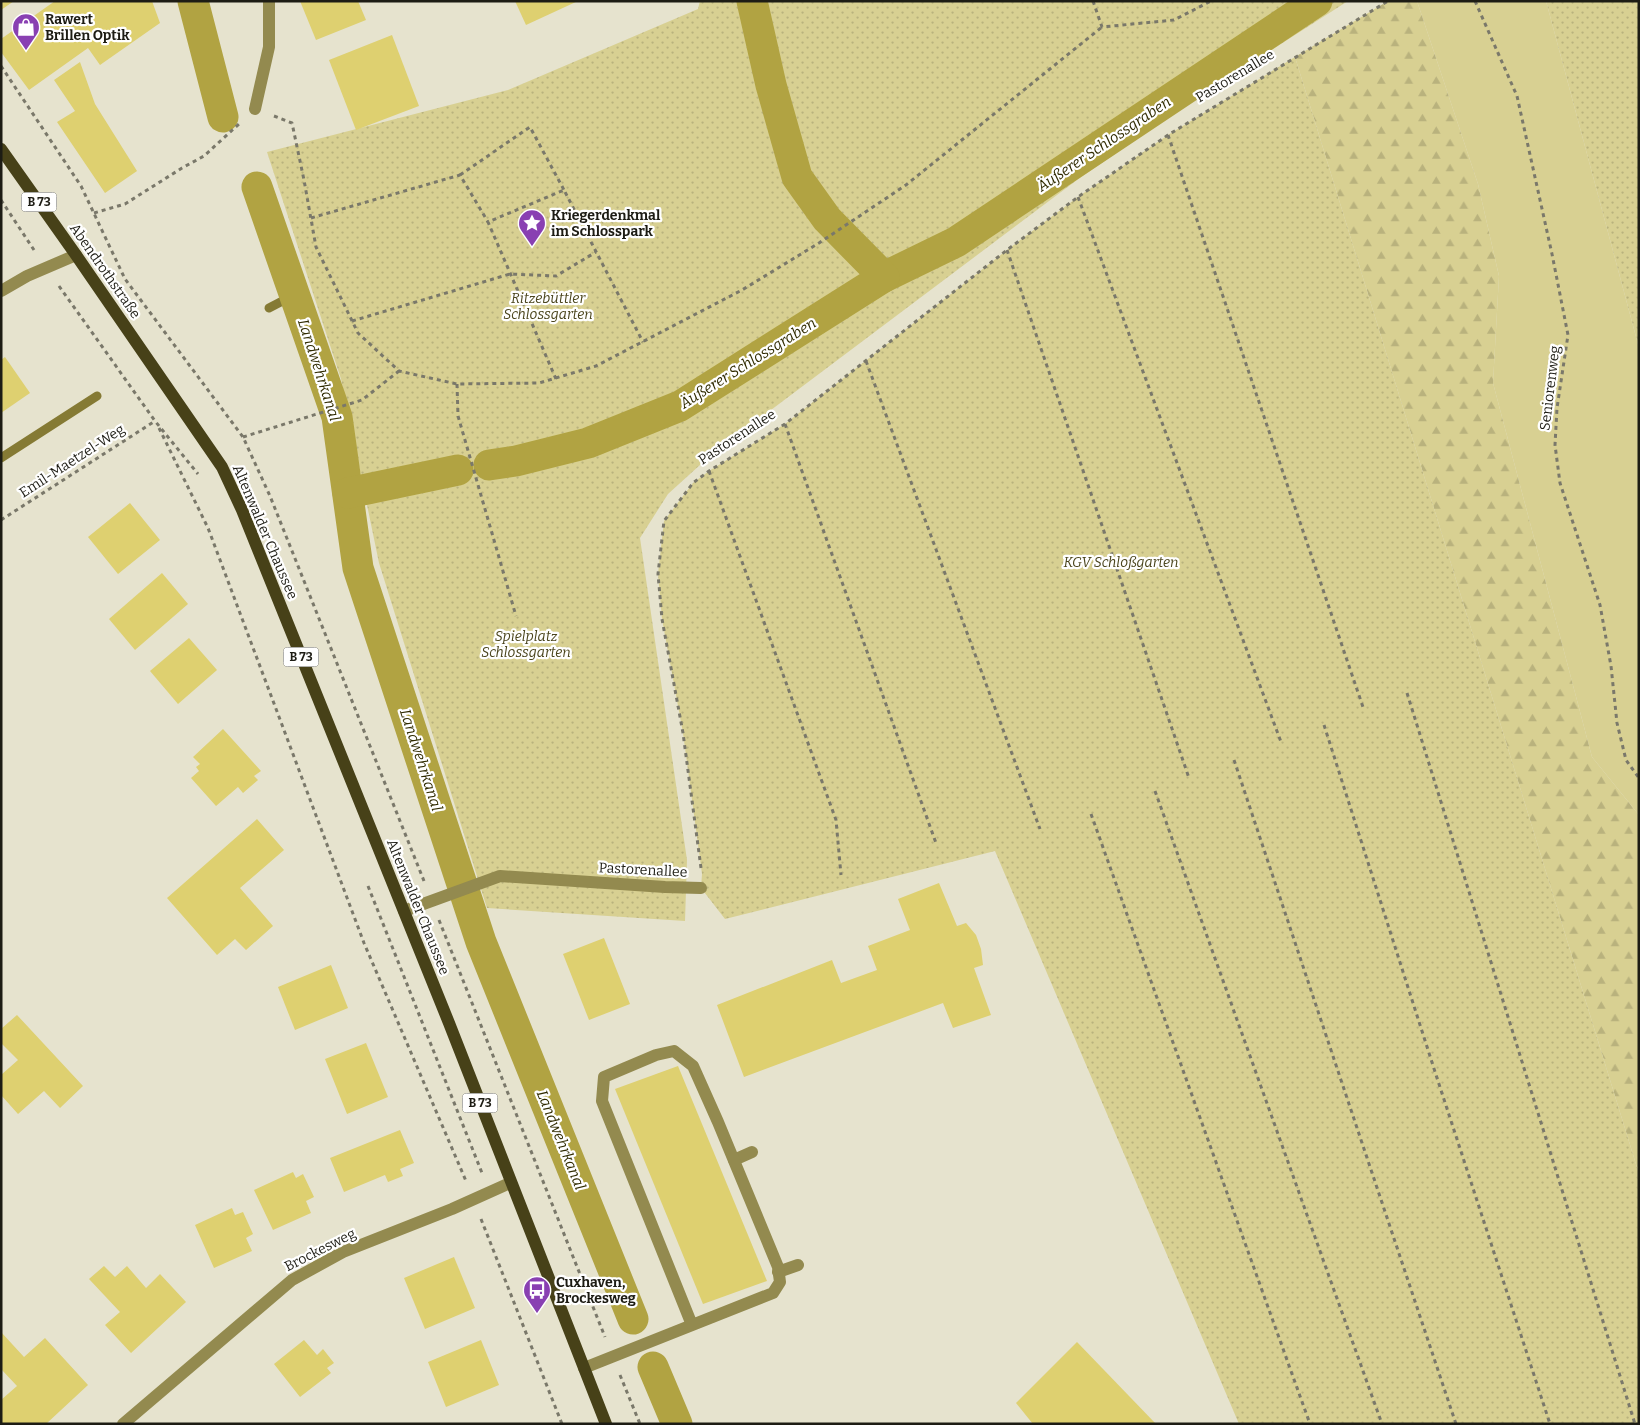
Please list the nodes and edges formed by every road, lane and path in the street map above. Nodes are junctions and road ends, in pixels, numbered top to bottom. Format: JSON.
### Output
{"nodes":[{"id":1,"x":269,"y":1,"type":"edge"},
{"id":2,"x":1093,"y":1,"type":"edge"},
{"id":3,"x":1211,"y":1,"type":"edge"},
{"id":4,"x":1388,"y":1,"type":"edge"},
{"id":5,"x":1475,"y":1,"type":"edge"},
{"id":6,"x":1102,"y":27,"type":"junction"},
{"id":7,"x":1,"y":66,"type":"edge"},
{"id":8,"x":255,"y":109,"type":"junction"},
{"id":9,"x":1168,"y":135,"type":"junction"},
{"id":10,"x":1,"y":149,"type":"edge"},
{"id":11,"x":460,"y":175,"type":"junction"},
{"id":12,"x":564,"y":190,"type":"junction"},
{"id":13,"x":1078,"y":196,"type":"junction"},
{"id":14,"x":1,"y":200,"type":"edge"},
{"id":15,"x":93,"y":213,"type":"junction"},
{"id":16,"x":311,"y":218,"type":"junction"},
{"id":17,"x":488,"y":222,"type":"junction"},
{"id":18,"x":1007,"y":250,"type":"junction"},
{"id":19,"x":596,"y":252,"type":"junction"},
{"id":20,"x":76,"y":255,"type":"junction"},
{"id":21,"x":46,"y":268,"type":"junction"},
{"id":22,"x":510,"y":274,"type":"junction"},
{"id":23,"x":1,"y":291,"type":"edge"},
{"id":24,"x":352,"y":321,"type":"junction"},
{"id":25,"x":643,"y":342,"type":"junction"},
{"id":26,"x":866,"y":361,"type":"junction"},
{"id":27,"x":399,"y":371,"type":"junction"},
{"id":28,"x":556,"y":379,"type":"junction"},
{"id":29,"x":457,"y":384,"type":"junction"},
{"id":30,"x":183,"y":411,"type":"joint"},
{"id":31,"x":155,"y":421,"type":"junction"},
{"id":32,"x":785,"y":424,"type":"junction"},
{"id":33,"x":243,"y":437,"type":"junction"},
{"id":34,"x":709,"y":471,"type":"junction"},
{"id":35,"x":199,"y":475,"type":"dead end"},
{"id":36,"x":1,"y":520,"type":"edge"},
{"id":37,"x":516,"y":616,"type":"dead end"},
{"id":38,"x":1407,"y":693,"type":"dead end"},
{"id":39,"x":1364,"y":710,"type":"dead end"},
{"id":40,"x":1324,"y":725,"type":"dead end"},
{"id":41,"x":1281,"y":742,"type":"dead end"},
{"id":42,"x":1234,"y":760,"type":"dead end"},
{"id":43,"x":1189,"y":778,"type":"dead end"},
{"id":44,"x":1639,"y":778,"type":"edge"},
{"id":45,"x":1155,"y":791,"type":"dead end"},
{"id":46,"x":1091,"y":814,"type":"dead end"},
{"id":47,"x":1040,"y":829,"type":"dead end"},
{"id":48,"x":936,"y":842,"type":"dead end"},
{"id":49,"x":841,"y":875,"type":"dead end"},
{"id":50,"x":366,"y":881,"type":"dead end"},
{"id":51,"x":701,"y":888,"type":"joint"},
{"id":52,"x":432,"y":900,"type":"junction"},
{"id":53,"x":404,"y":911,"type":"junction"},
{"id":54,"x":752,"y":1152,"type":"dead end"},
{"id":55,"x":734,"y":1160,"type":"junction"},
{"id":56,"x":510,"y":1183,"type":"junction"},
{"id":57,"x":490,"y":1193,"type":"junction"},
{"id":58,"x":474,"y":1200,"type":"junction"},
{"id":59,"x":798,"y":1265,"type":"dead end"},
{"id":60,"x":778,"y":1272,"type":"junction"},
{"id":61,"x":692,"y":1325,"type":"junction"},
{"id":62,"x":613,"y":1357,"type":"junction"},
{"id":63,"x":584,"y":1368,"type":"junction"},
{"id":64,"x":123,"y":1424,"type":"edge"},
{"id":65,"x":562,"y":1424,"type":"edge"},
{"id":66,"x":606,"y":1424,"type":"edge"},
{"id":67,"x":640,"y":1424,"type":"edge"},
{"id":68,"x":1310,"y":1424,"type":"edge"},
{"id":69,"x":1382,"y":1424,"type":"edge"},
{"id":70,"x":1456,"y":1424,"type":"edge"},
{"id":71,"x":1550,"y":1424,"type":"edge"},
{"id":72,"x":1634,"y":1424,"type":"edge"}],
"edges":[{"from":1,"to":8,"type":"street"},
{"from":2,"to":6,"type":"path"},
{"from":3,"to":6,"type":"path"},
{"from":4,"to":9,"type":"path","name":"Pastorenallee"},
{"from":5,"to":44,"type":"path","name":"Seniorenweg"},
{"from":6,"to":25,"type":"path"},
{"from":7,"to":15,"type":"path"},
{"from":8,"to":15,"type":"path"},
{"from":8,"to":16,"type":"path"},
{"from":9,"to":13,"type":"path","name":"Pastorenallee"},
{"from":9,"to":39,"type":"path"},
{"from":10,"to":20,"type":"main road","name":"Abendrothstraße","number":"B 73"},
{"from":11,"to":12,"type":"path"},
{"from":11,"to":16,"type":"path"},
{"from":11,"to":17,"type":"path"},
{"from":12,"to":17,"type":"path"},
{"from":12,"to":19,"type":"path"},
{"from":13,"to":18,"type":"path","name":"Pastorenallee"},
{"from":13,"to":41,"type":"path"},
{"from":14,"to":21,"type":"path"},
{"from":15,"to":33,"type":"path"},
{"from":16,"to":24,"type":"path"},
{"from":17,"to":22,"type":"path"},
{"from":18,"to":26,"type":"path","name":"Pastorenallee"},
{"from":18,"to":43,"type":"path"},
{"from":19,"to":22,"type":"path"},
{"from":19,"to":25,"type":"path"},
{"from":20,"to":21,"type":"street"},
{"from":20,"to":30,"type":"main road","name":"Abendrothstraße","number":"B 73"},
{"from":21,"to":23,"type":"street"},
{"from":21,"to":31,"type":"path"},
{"from":22,"to":24,"type":"path"},
{"from":22,"to":28,"type":"path"},
{"from":24,"to":27,"type":"path"},
{"from":25,"to":28,"type":"path"},
{"from":26,"to":32,"type":"path","name":"Pastorenallee"},
{"from":26,"to":47,"type":"path"},
{"from":27,"to":29,"type":"path"},
{"from":27,"to":33,"type":"path"},
{"from":28,"to":29,"type":"path"},
{"from":29,"to":37,"type":"path"},
{"from":30,"to":53,"type":"main road","name":"Altenwalder Chaussee","number":"B 73"},
{"from":31,"to":35,"type":"path"},
{"from":31,"to":36,"type":"path","name":"Emil-Maetzel-Weg"},
{"from":31,"to":58,"type":"path"},
{"from":32,"to":34,"type":"path","name":"Pastorenallee"},
{"from":32,"to":48,"type":"path"},
{"from":33,"to":52,"type":"path"},
{"from":34,"to":49,"type":"path"},
{"from":34,"to":51,"type":"path","name":"Pastorenallee"},
{"from":38,"to":72,"type":"path"},
{"from":40,"to":71,"type":"path"},
{"from":42,"to":70,"type":"path"},
{"from":45,"to":69,"type":"path"},
{"from":46,"to":68,"type":"path"},
{"from":50,"to":57,"type":"path"},
{"from":51,"to":52,"type":"street","name":"Pastorenallee"},
{"from":52,"to":53,"type":"street","name":"Pastorenallee"},
{"from":52,"to":62,"type":"path"},
{"from":53,"to":56,"type":"main road","name":"Altenwalder Chaussee","number":"B 73"},
{"from":54,"to":55,"type":"street"},
{"from":55,"to":60,"type":"street"},
{"from":55,"to":61,"type":"street"},
{"from":56,"to":57,"type":"street","name":"Brockesweg"},
{"from":56,"to":63,"type":"main road","name":"Altenwalder Chaussee","number":"B 73"},
{"from":57,"to":58,"type":"street","name":"Brockesweg"},
{"from":58,"to":64,"type":"street","name":"Brockesweg"},
{"from":58,"to":65,"type":"path"},
{"from":59,"to":60,"type":"street"},
{"from":60,"to":61,"type":"street"},
{"from":61,"to":62,"type":"street"},
{"from":62,"to":63,"type":"street"},
{"from":62,"to":67,"type":"path"},
{"from":63,"to":66,"type":"main road","name":"Altenwalder Chaussee","number":"B 73"}]}
